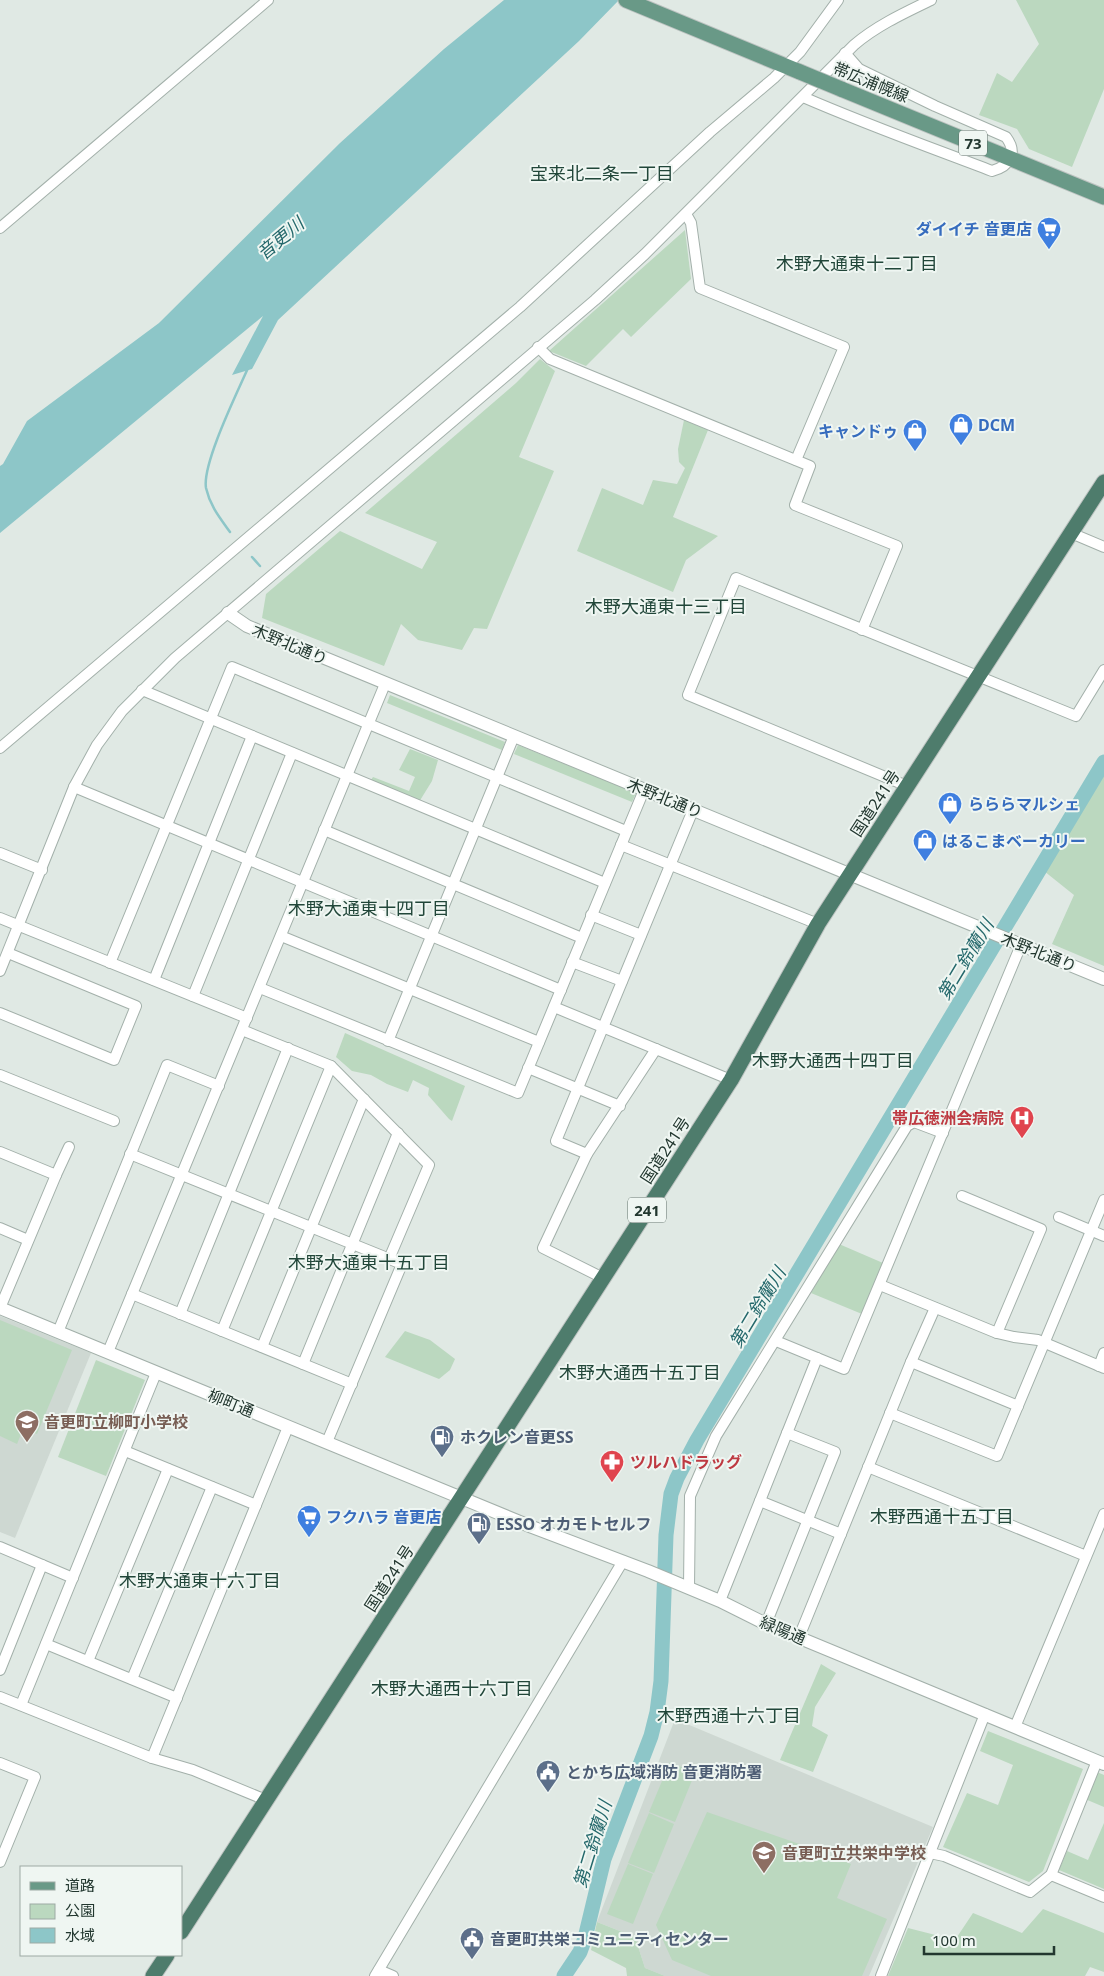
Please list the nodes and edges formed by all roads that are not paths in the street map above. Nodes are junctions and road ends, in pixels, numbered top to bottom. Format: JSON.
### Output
{"nodes":[{"id":1,"x":268,"y":0,"type":"edge"},
{"id":2,"x":626,"y":0,"type":"edge"},
{"id":3,"x":838,"y":0,"type":"edge"},
{"id":4,"x":930,"y":0,"type":"edge"},
{"id":5,"x":845,"y":53,"type":"junction"},
{"id":6,"x":786,"y":66,"type":"junction"},
{"id":7,"x":802,"y":97,"type":"junction"},
{"id":8,"x":1011,"y":159,"type":"junction"},
{"id":9,"x":1103,"y":193,"type":"edge"},
{"id":10,"x":686,"y":214,"type":"junction"},
{"id":11,"x":0,"y":228,"type":"edge"},
{"id":12,"x":538,"y":347,"type":"junction"},
{"id":13,"x":796,"y":460,"type":"junction"},
{"id":14,"x":1104,"y":482,"type":"edge"},
{"id":15,"x":1071,"y":533,"type":"junction"},
{"id":16,"x":1104,"y":547,"type":"edge"},
{"id":17,"x":228,"y":613,"type":"junction"},
{"id":18,"x":862,"y":630,"type":"junction"},
{"id":19,"x":1104,"y":670,"type":"edge"},
{"id":20,"x":979,"y":676,"type":"junction"},
{"id":21,"x":385,"y":684,"type":"junction"},
{"id":22,"x":142,"y":690,"type":"junction"},
{"id":23,"x":211,"y":719,"type":"junction"},
{"id":24,"x":368,"y":724,"type":"junction"},
{"id":25,"x":252,"y":736,"type":"junction"},
{"id":26,"x":514,"y":736,"type":"junction"},
{"id":27,"x":0,"y":748,"type":"edge"},
{"id":28,"x":292,"y":753,"type":"junction"},
{"id":29,"x":347,"y":775,"type":"junction"},
{"id":30,"x":497,"y":778,"type":"junction"},
{"id":31,"x":907,"y":786,"type":"junction"},
{"id":32,"x":74,"y":787,"type":"junction"},
{"id":33,"x":644,"y":790,"type":"junction"},
{"id":34,"x":693,"y":810,"type":"junction"},
{"id":35,"x":167,"y":826,"type":"junction"},
{"id":36,"x":476,"y":829,"type":"junction"},
{"id":37,"x":324,"y":830,"type":"junction"},
{"id":38,"x":626,"y":831,"type":"junction"},
{"id":39,"x":209,"y":843,"type":"junction"},
{"id":40,"x":620,"y":845,"type":"junction"},
{"id":41,"x":0,"y":853,"type":"edge"},
{"id":42,"x":249,"y":860,"type":"junction"},
{"id":43,"x":670,"y":864,"type":"junction"},
{"id":44,"x":42,"y":870,"type":"junction"},
{"id":45,"x":850,"y":874,"type":"junction"},
{"id":46,"x":303,"y":882,"type":"junction"},
{"id":47,"x":605,"y":883,"type":"junction"},
{"id":48,"x":453,"y":884,"type":"junction"},
{"id":49,"x":592,"y":915,"type":"junction"},
{"id":50,"x":0,"y":918,"type":"edge"},
{"id":51,"x":818,"y":924,"type":"junction"},
{"id":52,"x":18,"y":926,"type":"junction"},
{"id":53,"x":640,"y":935,"type":"junction"},
{"id":54,"x":281,"y":936,"type":"junction"},
{"id":55,"x":431,"y":936,"type":"junction"},
{"id":56,"x":582,"y":938,"type":"junction"},
{"id":57,"x":1021,"y":945,"type":"junction"},
{"id":58,"x":8,"y":953,"type":"junction"},
{"id":59,"x":572,"y":962,"type":"junction"},
{"id":60,"x":110,"y":963,"type":"junction"},
{"id":61,"x":0,"y":971,"type":"edge"},
{"id":62,"x":1104,"y":979,"type":"edge"},
{"id":63,"x":154,"y":980,"type":"junction"},
{"id":64,"x":622,"y":981,"type":"junction"},
{"id":65,"x":260,"y":988,"type":"junction"},
{"id":66,"x":410,"y":989,"type":"junction"},
{"id":67,"x":560,"y":990,"type":"junction"},
{"id":68,"x":193,"y":996,"type":"junction"},
{"id":69,"x":554,"y":1007,"type":"junction"},
{"id":70,"x":0,"y":1013,"type":"edge"},
{"id":71,"x":247,"y":1018,"type":"junction"},
{"id":72,"x":603,"y":1027,"type":"junction"},
{"id":73,"x":242,"y":1030,"type":"junction"},
{"id":74,"x":388,"y":1041,"type":"junction"},
{"id":75,"x":539,"y":1042,"type":"junction"},
{"id":76,"x":288,"y":1048,"type":"junction"},
{"id":77,"x":656,"y":1049,"type":"junction"},
{"id":78,"x":331,"y":1066,"type":"junction"},
{"id":79,"x":528,"y":1068,"type":"junction"},
{"id":80,"x":0,"y":1075,"type":"edge"},
{"id":81,"x":731,"y":1080,"type":"junction"},
{"id":82,"x":219,"y":1086,"type":"junction"},
{"id":83,"x":578,"y":1088,"type":"junction"},
{"id":84,"x":364,"y":1099,"type":"junction"},
{"id":85,"x":620,"y":1106,"type":"junction"},
{"id":86,"x":114,"y":1121,"type":"dead end"},
{"id":87,"x":398,"y":1133,"type":"junction"},
{"id":88,"x":943,"y":1133,"type":"junction"},
{"id":89,"x":69,"y":1147,"type":"dead end"},
{"id":90,"x":0,"y":1152,"type":"edge"},
{"id":91,"x":130,"y":1154,"type":"junction"},
{"id":92,"x":587,"y":1154,"type":"junction"},
{"id":93,"x":182,"y":1174,"type":"junction"},
{"id":94,"x":56,"y":1175,"type":"junction"},
{"id":95,"x":229,"y":1194,"type":"junction"},
{"id":96,"x":962,"y":1196,"type":"dead end"},
{"id":97,"x":1104,"y":1200,"type":"edge"},
{"id":98,"x":272,"y":1211,"type":"junction"},
{"id":99,"x":1059,"y":1217,"type":"dead end"},
{"id":100,"x":312,"y":1227,"type":"junction"},
{"id":101,"x":0,"y":1228,"type":"edge"},
{"id":102,"x":1091,"y":1230,"type":"junction"},
{"id":103,"x":1104,"y":1236,"type":"edge"},
{"id":104,"x":28,"y":1240,"type":"junction"},
{"id":105,"x":352,"y":1244,"type":"junction"},
{"id":106,"x":389,"y":1259,"type":"junction"},
{"id":107,"x":603,"y":1278,"type":"junction"},
{"id":108,"x":880,"y":1285,"type":"junction"},
{"id":109,"x":132,"y":1294,"type":"junction"},
{"id":110,"x":0,"y":1308,"type":"edge"},
{"id":111,"x":935,"y":1308,"type":"junction"},
{"id":112,"x":180,"y":1314,"type":"junction"},
{"id":113,"x":222,"y":1331,"type":"junction"},
{"id":114,"x":58,"y":1332,"type":"junction"},
{"id":115,"x":997,"y":1333,"type":"junction"},
{"id":116,"x":776,"y":1341,"type":"junction"},
{"id":117,"x":1045,"y":1343,"type":"junction"},
{"id":118,"x":262,"y":1347,"type":"junction"},
{"id":119,"x":108,"y":1352,"type":"junction"},
{"id":120,"x":1104,"y":1353,"type":"edge"},
{"id":121,"x":817,"y":1358,"type":"junction"},
{"id":122,"x":911,"y":1362,"type":"junction"},
{"id":123,"x":303,"y":1364,"type":"junction"},
{"id":124,"x":1101,"y":1367,"type":"edge"},
{"id":125,"x":156,"y":1373,"type":"junction"},
{"id":126,"x":352,"y":1384,"type":"junction"},
{"id":127,"x":1018,"y":1406,"type":"junction"},
{"id":128,"x":890,"y":1413,"type":"junction"},
{"id":129,"x":288,"y":1427,"type":"junction"},
{"id":130,"x":787,"y":1433,"type":"junction"},
{"id":131,"x":327,"y":1442,"type":"junction"},
{"id":132,"x":125,"y":1451,"type":"junction"},
{"id":133,"x":868,"y":1467,"type":"junction"},
{"id":134,"x":168,"y":1469,"type":"junction"},
{"id":135,"x":212,"y":1487,"type":"junction"},
{"id":136,"x":461,"y":1498,"type":"junction"},
{"id":137,"x":760,"y":1501,"type":"junction"},
{"id":138,"x":256,"y":1505,"type":"junction"},
{"id":139,"x":1104,"y":1514,"type":"edge"},
{"id":140,"x":808,"y":1520,"type":"junction"},
{"id":141,"x":841,"y":1534,"type":"junction"},
{"id":142,"x":0,"y":1547,"type":"edge"},
{"id":143,"x":1086,"y":1556,"type":"junction"},
{"id":144,"x":623,"y":1561,"type":"junction"},
{"id":145,"x":42,"y":1565,"type":"junction"},
{"id":146,"x":73,"y":1578,"type":"junction"},
{"id":147,"x":685,"y":1586,"type":"junction"},
{"id":148,"x":720,"y":1601,"type":"junction"},
{"id":149,"x":766,"y":1624,"type":"junction"},
{"id":150,"x":799,"y":1637,"type":"junction"},
{"id":151,"x":46,"y":1644,"type":"junction"},
{"id":152,"x":88,"y":1661,"type":"junction"},
{"id":153,"x":0,"y":1670,"type":"edge"},
{"id":154,"x":132,"y":1679,"type":"junction"},
{"id":155,"x":0,"y":1697,"type":"edge"},
{"id":156,"x":177,"y":1698,"type":"junction"},
{"id":157,"x":21,"y":1705,"type":"junction"},
{"id":158,"x":985,"y":1714,"type":"junction"},
{"id":159,"x":1015,"y":1727,"type":"junction"},
{"id":160,"x":152,"y":1758,"type":"junction"},
{"id":161,"x":1101,"y":1762,"type":"edge"},
{"id":162,"x":0,"y":1763,"type":"edge"},
{"id":163,"x":266,"y":1800,"type":"junction"},
{"id":164,"x":930,"y":1853,"type":"junction"},
{"id":165,"x":0,"y":1862,"type":"edge"},
{"id":166,"x":1051,"y":1875,"type":"junction"},
{"id":167,"x":1104,"y":1897,"type":"edge"},
{"id":168,"x":182,"y":1930,"type":"edge"},
{"id":169,"x":165,"y":1956,"type":"edge"},
{"id":170,"x":377,"y":1973,"type":"edge"},
{"id":171,"x":153,"y":1976,"type":"edge"},
{"id":172,"x":393,"y":1976,"type":"edge"},
{"id":173,"x":881,"y":1976,"type":"edge"}],
"edges":[{"from":1,"to":11,"type":"street"},
{"from":2,"to":6,"type":"main road","name":"帯広浦幌線","number":"73"},
{"from":3,"to":6,"type":"street"},
{"from":4,"to":5,"type":"street"},
{"from":5,"to":7,"type":"street"},
{"from":5,"to":8,"type":"street"},
{"from":6,"to":8,"type":"main road","name":"帯広浦幌線","number":"73","bridge":true},
{"from":6,"to":27,"type":"street"},
{"from":7,"to":8,"type":"street"},
{"from":7,"to":10,"type":"street"},
{"from":8,"to":9,"type":"main road","name":"帯広浦幌線","number":"73"},
{"from":10,"to":12,"type":"street"},
{"from":10,"to":13,"type":"street"},
{"from":12,"to":13,"type":"street"},
{"from":12,"to":17,"type":"street"},
{"from":13,"to":18,"type":"street"},
{"from":14,"to":15,"type":"highway","name":"国道241号","number":"241"},
{"from":15,"to":16,"type":"street"},
{"from":15,"to":20,"type":"highway","name":"国道241号","number":"241"},
{"from":17,"to":21,"type":"street","name":"木野北通り"},
{"from":17,"to":22,"type":"street"},
{"from":18,"to":20,"type":"street"},
{"from":18,"to":31,"type":"street"},
{"from":19,"to":20,"type":"street"},
{"from":20,"to":31,"type":"highway","name":"国道241号","number":"241"},
{"from":21,"to":24,"type":"street"},
{"from":21,"to":26,"type":"street","name":"木野北通り"},
{"from":22,"to":23,"type":"street"},
{"from":22,"to":32,"type":"street"},
{"from":23,"to":24,"type":"street"},
{"from":23,"to":25,"type":"street"},
{"from":23,"to":35,"type":"street"},
{"from":24,"to":29,"type":"street"},
{"from":24,"to":30,"type":"street"},
{"from":25,"to":28,"type":"street"},
{"from":25,"to":39,"type":"street"},
{"from":26,"to":30,"type":"street"},
{"from":26,"to":33,"type":"street","name":"木野北通り"},
{"from":28,"to":29,"type":"street"},
{"from":28,"to":42,"type":"street"},
{"from":29,"to":36,"type":"street"},
{"from":29,"to":37,"type":"street"},
{"from":30,"to":36,"type":"street"},
{"from":30,"to":38,"type":"street"},
{"from":31,"to":45,"type":"highway","name":"国道241号","number":"241"},
{"from":32,"to":35,"type":"street"},
{"from":32,"to":44,"type":"street"},
{"from":33,"to":34,"type":"street","name":"木野北通り"},
{"from":33,"to":38,"type":"street"},
{"from":34,"to":43,"type":"street"},
{"from":34,"to":45,"type":"street","name":"木野北通り"},
{"from":35,"to":39,"type":"street"},
{"from":35,"to":60,"type":"street"},
{"from":36,"to":47,"type":"street"},
{"from":36,"to":48,"type":"street"},
{"from":37,"to":46,"type":"street"},
{"from":37,"to":48,"type":"street"},
{"from":38,"to":40,"type":"street"},
{"from":39,"to":42,"type":"street"},
{"from":39,"to":63,"type":"street"},
{"from":40,"to":43,"type":"street"},
{"from":40,"to":47,"type":"street"},
{"from":41,"to":44,"type":"street"},
{"from":42,"to":46,"type":"street"},
{"from":42,"to":68,"type":"street"},
{"from":43,"to":51,"type":"street"},
{"from":43,"to":53,"type":"street"},
{"from":44,"to":52,"type":"street"},
{"from":45,"to":51,"type":"highway","name":"国道241号","number":"241"},
{"from":45,"to":57,"type":"street","name":"木野北通り"},
{"from":46,"to":54,"type":"street"},
{"from":46,"to":55,"type":"street"},
{"from":47,"to":49,"type":"street"},
{"from":48,"to":55,"type":"street"},
{"from":48,"to":56,"type":"street"},
{"from":49,"to":53,"type":"street"},
{"from":49,"to":56,"type":"street"},
{"from":50,"to":52,"type":"street"},
{"from":51,"to":81,"type":"highway","name":"国道241号","number":"241"},
{"from":52,"to":58,"type":"street"},
{"from":52,"to":60,"type":"street"},
{"from":53,"to":64,"type":"street"},
{"from":54,"to":65,"type":"street"},
{"from":54,"to":66,"type":"street"},
{"from":55,"to":66,"type":"street"},
{"from":55,"to":67,"type":"street"},
{"from":56,"to":59,"type":"street"},
{"from":57,"to":62,"type":"street","name":"木野北通り"},
{"from":57,"to":88,"type":"street"},
{"from":58,"to":61,"type":"street"},
{"from":58,"to":70,"type":"street"},
{"from":59,"to":64,"type":"street"},
{"from":59,"to":67,"type":"street"},
{"from":60,"to":63,"type":"street"},
{"from":63,"to":68,"type":"street"},
{"from":64,"to":72,"type":"street"},
{"from":65,"to":71,"type":"street"},
{"from":65,"to":74,"type":"street"},
{"from":66,"to":74,"type":"street"},
{"from":66,"to":75,"type":"street"},
{"from":67,"to":69,"type":"street"},
{"from":68,"to":71,"type":"street"},
{"from":69,"to":72,"type":"street"},
{"from":69,"to":75,"type":"street"},
{"from":71,"to":73,"type":"street"},
{"from":72,"to":77,"type":"street"},
{"from":72,"to":83,"type":"street"},
{"from":73,"to":76,"type":"street"},
{"from":73,"to":82,"type":"street"},
{"from":74,"to":79,"type":"street"},
{"from":75,"to":79,"type":"street"},
{"from":76,"to":78,"type":"street"},
{"from":76,"to":95,"type":"street"},
{"from":77,"to":81,"type":"street"},
{"from":77,"to":85,"type":"street"},
{"from":78,"to":84,"type":"street"},
{"from":78,"to":98,"type":"street"},
{"from":79,"to":83,"type":"street"},
{"from":80,"to":86,"type":"street"},
{"from":81,"to":107,"type":"highway","name":"国道241号","number":"241"},
{"from":82,"to":91,"type":"street"},
{"from":82,"to":93,"type":"street"},
{"from":83,"to":85,"type":"street"},
{"from":83,"to":92,"type":"street"},
{"from":84,"to":87,"type":"street"},
{"from":84,"to":100,"type":"street"},
{"from":85,"to":92,"type":"street"},
{"from":87,"to":105,"type":"street"},
{"from":87,"to":106,"type":"street"},
{"from":88,"to":108,"type":"street"},
{"from":88,"to":116,"type":"street"},
{"from":89,"to":94,"type":"street"},
{"from":90,"to":94,"type":"street"},
{"from":91,"to":93,"type":"street"},
{"from":91,"to":114,"type":"street"},
{"from":92,"to":107,"type":"street"},
{"from":93,"to":95,"type":"street"},
{"from":93,"to":109,"type":"street"},
{"from":94,"to":104,"type":"street"},
{"from":95,"to":98,"type":"street"},
{"from":95,"to":112,"type":"street"},
{"from":96,"to":115,"type":"street"},
{"from":97,"to":102,"type":"street"},
{"from":98,"to":100,"type":"street"},
{"from":98,"to":113,"type":"street"},
{"from":99,"to":102,"type":"street"},
{"from":100,"to":105,"type":"street"},
{"from":100,"to":118,"type":"street"},
{"from":101,"to":104,"type":"street"},
{"from":102,"to":103,"type":"street"},
{"from":102,"to":117,"type":"street"},
{"from":104,"to":110,"type":"street"},
{"from":105,"to":106,"type":"street"},
{"from":105,"to":123,"type":"street"},
{"from":106,"to":126,"type":"street"},
{"from":107,"to":136,"type":"highway","name":"国道241号","number":"241"},
{"from":108,"to":111,"type":"street"},
{"from":108,"to":121,"type":"street"},
{"from":109,"to":112,"type":"street"},
{"from":109,"to":119,"type":"street"},
{"from":110,"to":114,"type":"street","name":"柳町通"},
{"from":111,"to":115,"type":"street"},
{"from":111,"to":122,"type":"street"},
{"from":112,"to":113,"type":"street"},
{"from":113,"to":118,"type":"street"},
{"from":114,"to":119,"type":"street","name":"柳町通"},
{"from":115,"to":117,"type":"street"},
{"from":116,"to":121,"type":"street"},
{"from":116,"to":147,"type":"street"},
{"from":117,"to":124,"type":"street"},
{"from":117,"to":127,"type":"street"},
{"from":118,"to":123,"type":"street"},
{"from":119,"to":125,"type":"street","name":"柳町通"},
{"from":120,"to":124,"type":"street"},
{"from":121,"to":130,"type":"street"},
{"from":122,"to":127,"type":"street"},
{"from":122,"to":128,"type":"street"},
{"from":123,"to":126,"type":"street"},
{"from":125,"to":129,"type":"street","name":"柳町通"},
{"from":125,"to":132,"type":"street"},
{"from":126,"to":131,"type":"street"},
{"from":127,"to":128,"type":"street"},
{"from":128,"to":133,"type":"street"},
{"from":129,"to":131,"type":"street","name":"柳町通"},
{"from":129,"to":138,"type":"street"},
{"from":130,"to":137,"type":"street"},
{"from":130,"to":140,"type":"street"},
{"from":131,"to":136,"type":"street","name":"柳町通"},
{"from":132,"to":134,"type":"street"},
{"from":132,"to":146,"type":"street"},
{"from":133,"to":141,"type":"street"},
{"from":133,"to":143,"type":"street"},
{"from":134,"to":135,"type":"street"},
{"from":134,"to":152,"type":"street"},
{"from":135,"to":138,"type":"street"},
{"from":135,"to":154,"type":"street"},
{"from":136,"to":144,"type":"street","name":"緑陽通"},
{"from":136,"to":163,"type":"highway","name":"国道241号","number":"241"},
{"from":137,"to":140,"type":"street"},
{"from":137,"to":148,"type":"street"},
{"from":138,"to":156,"type":"street"},
{"from":139,"to":143,"type":"street"},
{"from":140,"to":141,"type":"street"},
{"from":140,"to":149,"type":"street"},
{"from":141,"to":150,"type":"street"},
{"from":142,"to":145,"type":"street"},
{"from":143,"to":159,"type":"street"},
{"from":144,"to":147,"type":"street","name":"緑陽通"},
{"from":144,"to":170,"type":"street"},
{"from":145,"to":146,"type":"street"},
{"from":145,"to":153,"type":"street"},
{"from":146,"to":151,"type":"street"},
{"from":147,"to":148,"type":"street","name":"緑陽通"},
{"from":148,"to":149,"type":"street","name":"緑陽通"},
{"from":149,"to":150,"type":"street","name":"緑陽通"},
{"from":150,"to":158,"type":"street","name":"緑陽通"},
{"from":151,"to":152,"type":"street"},
{"from":151,"to":157,"type":"street"},
{"from":152,"to":154,"type":"street"},
{"from":154,"to":156,"type":"street"},
{"from":155,"to":157,"type":"street"},
{"from":156,"to":160,"type":"street"},
{"from":157,"to":160,"type":"street"},
{"from":158,"to":159,"type":"street","name":"緑陽通"},
{"from":158,"to":164,"type":"street"},
{"from":159,"to":161,"type":"street","name":"緑陽通"},
{"from":160,"to":163,"type":"street"},
{"from":161,"to":166,"type":"street"},
{"from":162,"to":165,"type":"street"},
{"from":163,"to":168,"type":"highway","name":"国道241号","number":"241"},
{"from":164,"to":166,"type":"street"},
{"from":164,"to":173,"type":"street"},
{"from":166,"to":167,"type":"street"},
{"from":169,"to":171,"type":"highway"},
{"from":170,"to":172,"type":"street"}]}
